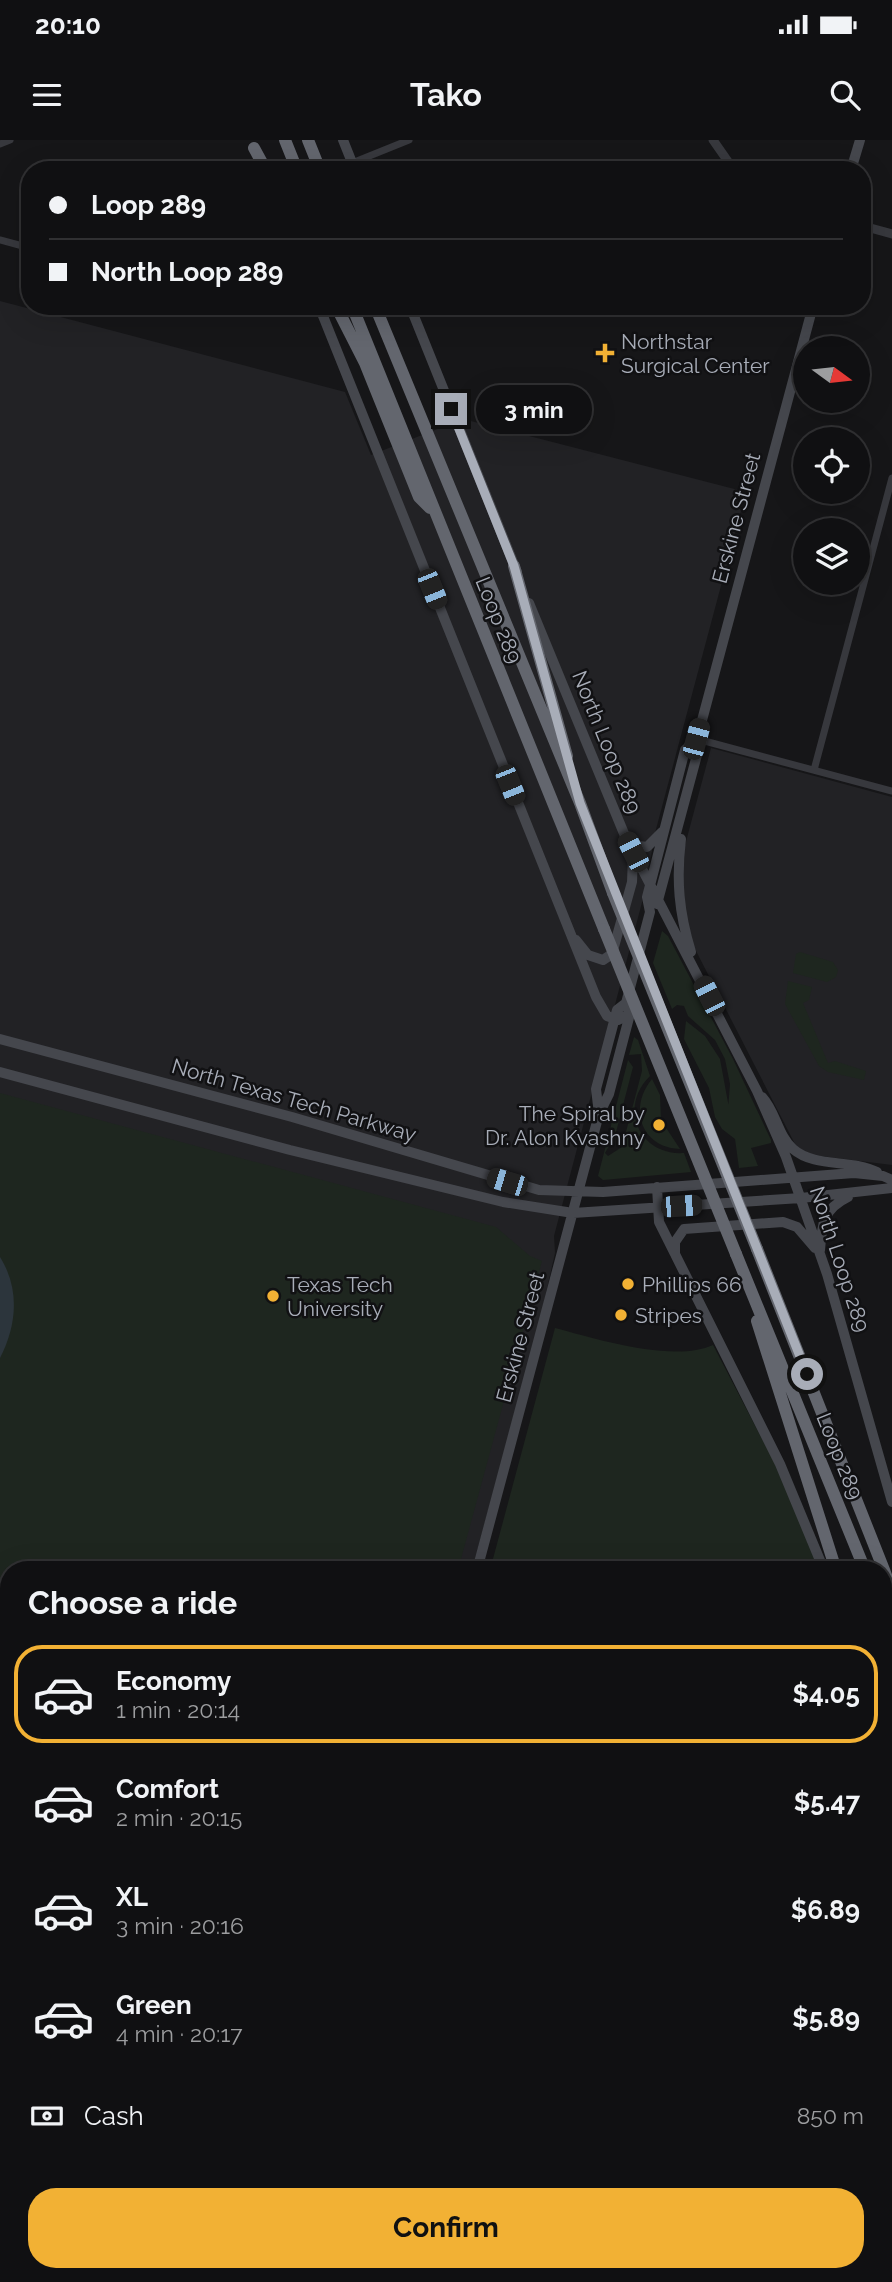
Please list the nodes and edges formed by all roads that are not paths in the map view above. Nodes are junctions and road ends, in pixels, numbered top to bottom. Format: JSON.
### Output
{"nodes":[{"id":1,"x":10,"y":140,"type":"edge"},
{"id":2,"x":285,"y":140,"type":"edge"},
{"id":3,"x":308,"y":140,"type":"edge"},
{"id":4,"x":343,"y":140,"type":"edge"},
{"id":5,"x":409,"y":140,"type":"edge"},
{"id":6,"x":713,"y":140,"type":"edge"},
{"id":7,"x":860,"y":140,"type":"edge"},
{"id":8,"x":0,"y":144,"type":"edge"},
{"id":9,"x":253,"y":144,"type":"edge"},
{"id":10,"x":260,"y":161,"type":"edge"},
{"id":11,"x":293,"y":161,"type":"edge"},
{"id":12,"x":316,"y":161,"type":"edge"},
{"id":13,"x":351,"y":161,"type":"edge"},
{"id":14,"x":364,"y":161,"type":"edge"},
{"id":15,"x":728,"y":161,"type":"edge"},
{"id":16,"x":854,"y":161,"type":"edge"},
{"id":17,"x":871,"y":228,"type":"edge"},
{"id":18,"x":892,"y":234,"type":"edge"},
{"id":19,"x":0,"y":240,"type":"edge"},
{"id":20,"x":21,"y":246,"type":"edge"},
{"id":21,"x":322,"y":315,"type":"edge"},
{"id":22,"x":341,"y":315,"type":"edge"},
{"id":23,"x":356,"y":315,"type":"edge"},
{"id":24,"x":379,"y":315,"type":"edge"},
{"id":25,"x":414,"y":315,"type":"edge"},
{"id":26,"x":811,"y":315,"type":"edge"},
{"id":27,"x":892,"y":478,"type":"edge"},
{"id":28,"x":437,"y":516,"type":"junction"},
{"id":29,"x":514,"y":566,"type":"junction"},
{"id":30,"x":696,"y":739,"type":"junction"},
{"id":31,"x":814,"y":770,"type":"junction"},
{"id":32,"x":892,"y":791,"type":"edge"},
{"id":33,"x":687,"y":797,"type":"junction"},
{"id":34,"x":580,"y":803,"type":"junction"},
{"id":35,"x":664,"y":829,"type":"junction"},
{"id":36,"x":625,"y":836,"type":"junction"},
{"id":37,"x":633,"y":852,"type":"junction"},
{"id":38,"x":650,"y":886,"type":"junction"},
{"id":39,"x":660,"y":902,"type":"junction"},
{"id":40,"x":650,"y":912,"type":"junction"},
{"id":41,"x":568,"y":928,"type":"junction"},
{"id":42,"x":697,"y":973,"type":"junction"},
{"id":43,"x":626,"y":1003,"type":"junction"},
{"id":44,"x":630,"y":1014,"type":"junction"},
{"id":45,"x":615,"y":1020,"type":"junction"},
{"id":46,"x":0,"y":1039,"type":"edge"},
{"id":47,"x":0,"y":1072,"type":"edge"},
{"id":48,"x":757,"y":1091,"type":"junction"},
{"id":49,"x":599,"y":1114,"type":"junction"},
{"id":50,"x":793,"y":1178,"type":"junction"},
{"id":51,"x":888,"y":1178,"type":"edge"},
{"id":52,"x":657,"y":1187,"type":"junction"},
{"id":53,"x":892,"y":1188,"type":"edge"},
{"id":54,"x":579,"y":1192,"type":"junction"},
{"id":55,"x":855,"y":1193,"type":"junction"},
{"id":56,"x":801,"y":1199,"type":"junction"},
{"id":57,"x":658,"y":1208,"type":"junction"},
{"id":58,"x":573,"y":1213,"type":"junction"},
{"id":59,"x":736,"y":1254,"type":"junction"},
{"id":60,"x":820,"y":1254,"type":"junction"},
{"id":61,"x":675,"y":1255,"type":"junction"},
{"id":62,"x":892,"y":1502,"type":"edge"},
{"id":63,"x":864,"y":1515,"type":"junction"},
{"id":64,"x":479,"y":1561,"type":"edge"},
{"id":65,"x":820,"y":1561,"type":"edge"},
{"id":66,"x":833,"y":1561,"type":"edge"},
{"id":67,"x":860,"y":1561,"type":"edge"},
{"id":68,"x":881,"y":1561,"type":"edge"},
{"id":69,"x":886,"y":1561,"type":"edge"}],
"edges":[{"from":1,"to":8,"type":"street"},
{"from":2,"to":11,"type":"highway"},
{"from":3,"to":12,"type":"highway"},
{"from":4,"to":13,"type":"main road"},
{"from":5,"to":14,"type":"street"},
{"from":6,"to":15,"type":"street"},
{"from":7,"to":16,"type":"main road"},
{"from":9,"to":10,"type":"highway"},
{"from":17,"to":18,"type":"street"},
{"from":19,"to":20,"type":"street"},
{"from":21,"to":41,"type":"main road"},
{"from":22,"to":28,"type":"highway"},
{"from":23,"to":28,"type":"highway","name":"Loop 289"},
{"from":24,"to":34,"type":"highway","name":"Loop 289"},
{"from":25,"to":29,"type":"main road","name":"North Loop 289"},
{"from":26,"to":30,"type":"main road","name":"Erskine Street"},
{"from":27,"to":31,"type":"street"},
{"from":28,"to":59,"type":"highway","name":"Loop 289","bridge":true},
{"from":29,"to":34,"type":"highway"},
{"from":29,"to":36,"type":"main road","name":"North Loop 289"},
{"from":30,"to":31,"type":"street"},
{"from":30,"to":33,"type":"main road","name":"Erskine Street"},
{"from":30,"to":35,"type":"main road","name":"Erskine Street"},
{"from":31,"to":32,"type":"street"},
{"from":33,"to":39,"type":"main road","name":"Erskine Street"},
{"from":33,"to":42,"type":"main road"},
{"from":34,"to":63,"type":"highway","name":"Loop 289","bridge":true},
{"from":35,"to":36,"type":"main road"},
{"from":35,"to":38,"type":"main road","name":"Erskine Street"},
{"from":36,"to":37,"type":"main road","name":"North Loop 289"},
{"from":37,"to":38,"type":"main road","name":"North Loop 289"},
{"from":37,"to":41,"type":"main road"},
{"from":38,"to":39,"type":"main road","name":"North Loop 289"},
{"from":38,"to":40,"type":"main road","name":"Erskine Street"},
{"from":39,"to":40,"type":"main road"},
{"from":39,"to":42,"type":"main road","name":"North Loop 289"},
{"from":40,"to":43,"type":"main road","name":"Erskine Street"},
{"from":41,"to":45,"type":"main road"},
{"from":42,"to":48,"type":"main road","name":"North Loop 289"},
{"from":43,"to":44,"type":"main road"},
{"from":43,"to":45,"type":"main road","name":"Erskine Street"},
{"from":44,"to":45,"type":"main road"},
{"from":44,"to":49,"type":"main road","name":"Erskine Street"},
{"from":45,"to":49,"type":"main road","name":"Erskine Street"},
{"from":46,"to":54,"type":"main road","name":"North Texas Tech Parkway"},
{"from":47,"to":58,"type":"main road"},
{"from":48,"to":50,"type":"main road","name":"North Loop 289"},
{"from":48,"to":51,"type":"main road"},
{"from":49,"to":54,"type":"main road","name":"Erskine Street"},
{"from":50,"to":51,"type":"main road","name":"North Texas Tech Parkway"},
{"from":50,"to":52,"type":"main road","name":"North Texas Tech Parkway"},
{"from":50,"to":56,"type":"main road","name":"North Loop 289"},
{"from":52,"to":54,"type":"main road","name":"North Texas Tech Parkway"},
{"from":52,"to":57,"type":"main road"},
{"from":53,"to":55,"type":"main road"},
{"from":54,"to":58,"type":"main road","name":"Erskine Street"},
{"from":55,"to":56,"type":"main road"},
{"from":55,"to":60,"type":"main road"},
{"from":56,"to":57,"type":"main road"},
{"from":56,"to":60,"type":"main road","name":"North Loop 289"},
{"from":57,"to":58,"type":"main road"},
{"from":57,"to":61,"type":"main road"},
{"from":58,"to":64,"type":"main road","name":"Erskine Street"},
{"from":59,"to":66,"type":"highway"},
{"from":59,"to":67,"type":"highway","name":"Loop 289"},
{"from":60,"to":61,"type":"main road"},
{"from":60,"to":62,"type":"main road","name":"North Loop 289"},
{"from":61,"to":65,"type":"main road"},
{"from":63,"to":68,"type":"highway","name":"Loop 289"},
{"from":63,"to":69,"type":"highway"}]}
